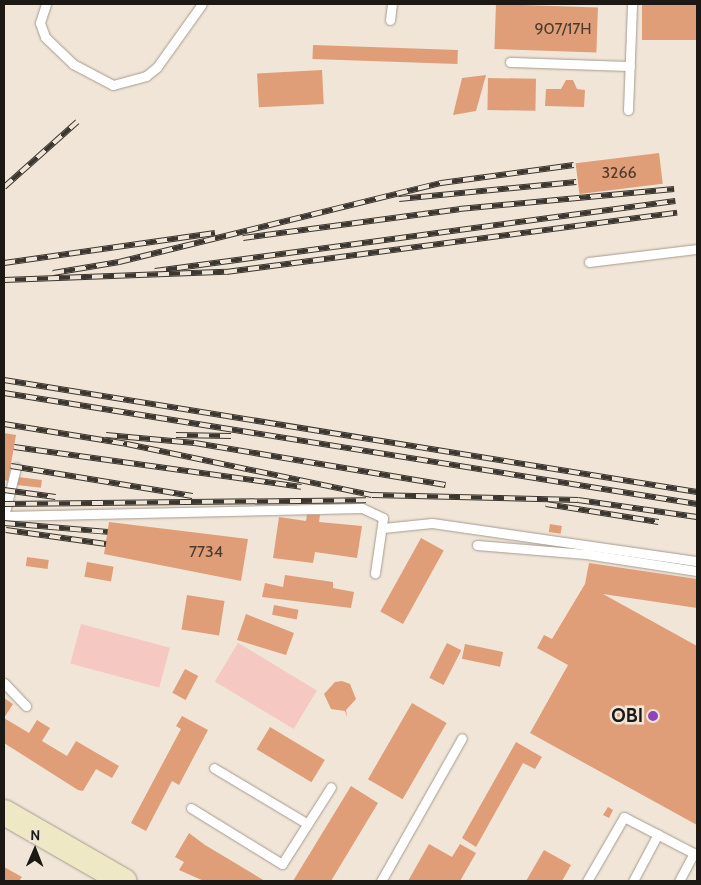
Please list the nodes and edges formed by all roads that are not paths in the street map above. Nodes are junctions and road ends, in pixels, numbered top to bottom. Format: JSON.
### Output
{"nodes":[{"id":1,"x":46,"y":4,"type":"edge"},
{"id":2,"x":202,"y":4,"type":"edge"},
{"id":3,"x":392,"y":4,"type":"edge"},
{"id":4,"x":632,"y":4,"type":"edge"},
{"id":5,"x":390,"y":20,"type":"dead end"},
{"id":6,"x":510,"y":62,"type":"dead end"},
{"id":7,"x":630,"y":66,"type":"junction"},
{"id":8,"x":628,"y":110,"type":"dead end"},
{"id":9,"x":697,"y":250,"type":"edge"},
{"id":10,"x":589,"y":262,"type":"dead end"},
{"id":11,"x":16,"y":467,"type":"dead end"},
{"id":12,"x":4,"y":516,"type":"edge"},
{"id":13,"x":384,"y":528,"type":"junction"},
{"id":14,"x":476,"y":545,"type":"dead end"},
{"id":15,"x":697,"y":561,"type":"edge"},
{"id":16,"x":697,"y":571,"type":"edge"},
{"id":17,"x":375,"y":573,"type":"dead end"},
{"id":18,"x":4,"y":683,"type":"edge"},
{"id":19,"x":26,"y":706,"type":"dead end"},
{"id":20,"x":462,"y":738,"type":"dead end"},
{"id":21,"x":214,"y":768,"type":"dead end"},
{"id":22,"x":331,"y":787,"type":"dead end"},
{"id":23,"x":191,"y":808,"type":"dead end"},
{"id":24,"x":4,"y":812,"type":"edge"},
{"id":25,"x":308,"y":824,"type":"junction"},
{"id":26,"x":658,"y":834,"type":"junction"},
{"id":27,"x":695,"y":854,"type":"edge"},
{"id":28,"x":124,"y":881,"type":"edge"},
{"id":29,"x":381,"y":881,"type":"edge"},
{"id":30,"x":587,"y":881,"type":"edge"},
{"id":31,"x":633,"y":881,"type":"edge"},
{"id":32,"x":679,"y":881,"type":"edge"}],
"edges":[{"from":1,"to":2,"type":"lane"},
{"from":3,"to":5,"type":"lane"},
{"from":4,"to":7,"type":"lane"},
{"from":6,"to":7,"type":"lane"},
{"from":7,"to":8,"type":"lane"},
{"from":9,"to":10,"type":"lane"},
{"from":11,"to":12,"type":"lane"},
{"from":12,"to":13,"type":"lane"},
{"from":13,"to":15,"type":"lane"},
{"from":13,"to":17,"type":"lane"},
{"from":14,"to":16,"type":"lane"},
{"from":18,"to":19,"type":"lane"},
{"from":20,"to":29,"type":"lane"},
{"from":21,"to":25,"type":"lane"},
{"from":22,"to":25,"type":"lane"},
{"from":23,"to":25,"type":"lane"},
{"from":24,"to":28,"type":"street"},
{"from":26,"to":27,"type":"lane"},
{"from":26,"to":30,"type":"lane"},
{"from":26,"to":31,"type":"lane"},
{"from":27,"to":32,"type":"lane"}]}
